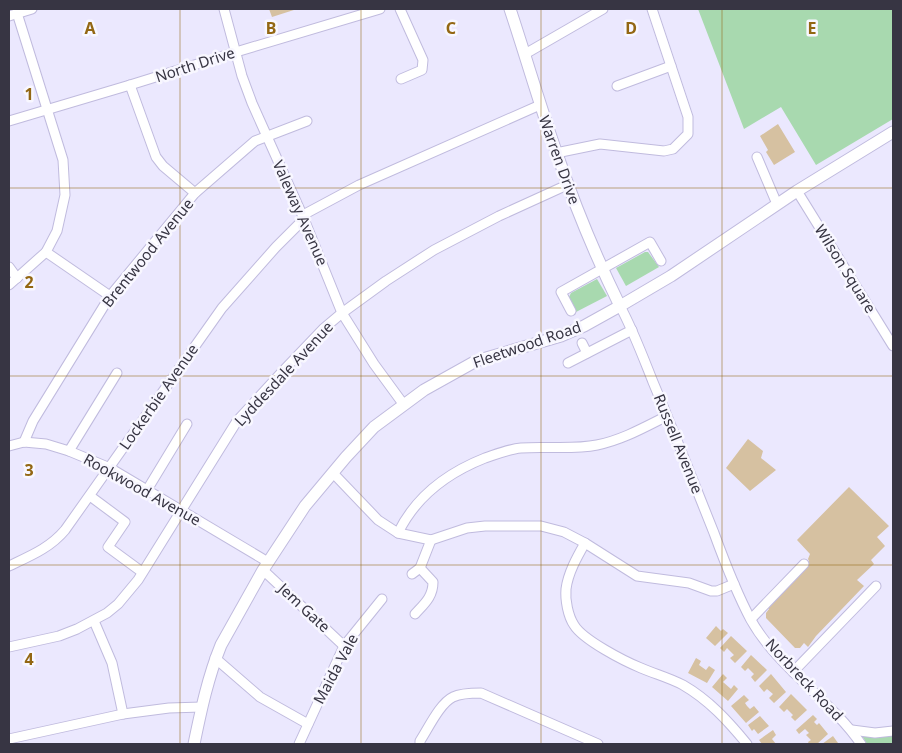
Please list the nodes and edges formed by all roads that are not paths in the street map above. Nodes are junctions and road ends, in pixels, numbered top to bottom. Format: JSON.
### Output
{"nodes":[{"id":1,"x":32,"y":9,"type":"edge"},
{"id":2,"x":224,"y":9,"type":"edge"},
{"id":3,"x":380,"y":9,"type":"edge"},
{"id":4,"x":400,"y":9,"type":"edge"},
{"id":5,"x":510,"y":9,"type":"edge"},
{"id":6,"x":603,"y":9,"type":"edge"},
{"id":7,"x":652,"y":9,"type":"edge"},
{"id":8,"x":358,"y":12,"type":"edge"},
{"id":9,"x":13,"y":14,"type":"edge"},
{"id":10,"x":236,"y":52,"type":"junction"},
{"id":11,"x":525,"y":54,"type":"junction"},
{"id":12,"x":671,"y":66,"type":"junction"},
{"id":13,"x":401,"y":79,"type":"dead end"},
{"id":14,"x":130,"y":86,"type":"junction"},
{"id":15,"x":617,"y":86,"type":"dead end"},
{"id":16,"x":540,"y":105,"type":"junction"},
{"id":17,"x":46,"y":109,"type":"junction"},
{"id":18,"x":9,"y":121,"type":"edge"},
{"id":19,"x":307,"y":121,"type":"dead end"},
{"id":20,"x":893,"y":132,"type":"edge"},
{"id":21,"x":266,"y":137,"type":"junction"},
{"id":22,"x":556,"y":153,"type":"junction"},
{"id":23,"x":757,"y":157,"type":"dead end"},
{"id":24,"x":568,"y":185,"type":"junction"},
{"id":25,"x":797,"y":191,"type":"junction"},
{"id":26,"x":195,"y":193,"type":"junction"},
{"id":27,"x":777,"y":204,"type":"junction"},
{"id":28,"x":303,"y":217,"type":"junction"},
{"id":29,"x":46,"y":252,"type":"junction"},
{"id":30,"x":661,"y":261,"type":"dead end"},
{"id":31,"x":9,"y":267,"type":"edge"},
{"id":32,"x":602,"y":268,"type":"junction"},
{"id":33,"x":17,"y":278,"type":"junction"},
{"id":34,"x":9,"y":285,"type":"edge"},
{"id":35,"x":110,"y":296,"type":"junction"},
{"id":36,"x":620,"y":306,"type":"junction"},
{"id":37,"x":571,"y":311,"type":"dead end"},
{"id":38,"x":342,"y":313,"type":"junction"},
{"id":39,"x":632,"y":330,"type":"junction"},
{"id":40,"x":582,"y":343,"type":"dead end"},
{"id":41,"x":893,"y":346,"type":"edge"},
{"id":42,"x":587,"y":353,"type":"junction"},
{"id":43,"x":568,"y":363,"type":"dead end"},
{"id":44,"x":117,"y":373,"type":"dead end"},
{"id":45,"x":404,"y":405,"type":"junction"},
{"id":46,"x":668,"y":416,"type":"junction"},
{"id":47,"x":187,"y":424,"type":"dead end"},
{"id":48,"x":24,"y":442,"type":"junction"},
{"id":49,"x":9,"y":446,"type":"edge"},
{"id":50,"x":69,"y":451,"type":"junction"},
{"id":51,"x":110,"y":468,"type":"junction"},
{"id":52,"x":333,"y":473,"type":"junction"},
{"id":53,"x":147,"y":490,"type":"junction"},
{"id":54,"x":90,"y":496,"type":"junction"},
{"id":55,"x":181,"y":510,"type":"junction"},
{"id":56,"x":398,"y":533,"type":"junction"},
{"id":57,"x":431,"y":540,"type":"junction"},
{"id":58,"x":585,"y":543,"type":"junction"},
{"id":59,"x":804,"y":564,"type":"dead end"},
{"id":60,"x":9,"y":566,"type":"edge"},
{"id":61,"x":265,"y":566,"type":"junction"},
{"id":62,"x":142,"y":572,"type":"junction"},
{"id":63,"x":734,"y":584,"type":"junction"},
{"id":64,"x":876,"y":586,"type":"dead end"},
{"id":65,"x":382,"y":599,"type":"dead end"},
{"id":66,"x":415,"y":614,"type":"dead end"},
{"id":67,"x":751,"y":619,"type":"junction"},
{"id":68,"x":94,"y":621,"type":"junction"},
{"id":69,"x":344,"y":646,"type":"junction"},
{"id":70,"x":9,"y":647,"type":"edge"},
{"id":71,"x":215,"y":658,"type":"junction"},
{"id":72,"x":793,"y":672,"type":"junction"},
{"id":73,"x":202,"y":707,"type":"junction"},
{"id":74,"x":123,"y":714,"type":"junction"},
{"id":75,"x":308,"y":724,"type":"junction"},
{"id":76,"x":852,"y":730,"type":"junction"},
{"id":77,"x":893,"y":731,"type":"edge"},
{"id":78,"x":9,"y":739,"type":"edge"},
{"id":79,"x":194,"y":744,"type":"edge"},
{"id":80,"x":299,"y":744,"type":"edge"},
{"id":81,"x":420,"y":744,"type":"edge"},
{"id":82,"x":598,"y":744,"type":"edge"},
{"id":83,"x":747,"y":744,"type":"edge"},
{"id":84,"x":861,"y":744,"type":"edge"}],
"edges":[{"from":1,"to":9,"type":"street"},
{"from":2,"to":10,"type":"street","name":"Valeway Avenue"},
{"from":3,"to":8,"type":"street","name":"North Drive"},
{"from":4,"to":13,"type":"street"},
{"from":5,"to":11,"type":"main road","name":"Warren Drive"},
{"from":6,"to":11,"type":"street"},
{"from":7,"to":12,"type":"street"},
{"from":8,"to":10,"type":"street","name":"North Drive"},
{"from":9,"to":17,"type":"street"},
{"from":10,"to":14,"type":"street","name":"North Drive"},
{"from":10,"to":21,"type":"street","name":"Valeway Avenue"},
{"from":11,"to":16,"type":"main road","name":"Warren Drive"},
{"from":12,"to":15,"type":"street"},
{"from":12,"to":22,"type":"street"},
{"from":14,"to":17,"type":"street","name":"North Drive"},
{"from":14,"to":26,"type":"street"},
{"from":16,"to":22,"type":"main road","name":"Warren Drive"},
{"from":16,"to":28,"type":"street","name":"Lockerbie Avenue"},
{"from":17,"to":18,"type":"street","name":"North Drive"},
{"from":17,"to":29,"type":"street"},
{"from":19,"to":21,"type":"street","name":"Brentwood Avenue"},
{"from":20,"to":25,"type":"main road","name":"Fleetwood Road"},
{"from":21,"to":26,"type":"street","name":"Brentwood Avenue"},
{"from":21,"to":28,"type":"street","name":"Valeway Avenue"},
{"from":22,"to":24,"type":"main road","name":"Warren Drive"},
{"from":23,"to":27,"type":"street"},
{"from":24,"to":32,"type":"main road","name":"Warren Drive"},
{"from":24,"to":38,"type":"street","name":"Lyddesdale Avenue"},
{"from":25,"to":27,"type":"main road","name":"Fleetwood Road"},
{"from":25,"to":41,"type":"street","name":"Wilson Square"},
{"from":26,"to":35,"type":"street","name":"Brentwood Avenue"},
{"from":27,"to":36,"type":"main road","name":"Fleetwood Road"},
{"from":28,"to":38,"type":"street","name":"Valeway Avenue"},
{"from":28,"to":51,"type":"street","name":"Lockerbie Avenue"},
{"from":29,"to":33,"type":"street"},
{"from":29,"to":35,"type":"street"},
{"from":30,"to":32,"type":"street"},
{"from":31,"to":33,"type":"street"},
{"from":32,"to":36,"type":"main road","name":"Warren Drive"},
{"from":32,"to":37,"type":"street"},
{"from":33,"to":34,"type":"street"},
{"from":35,"to":48,"type":"street","name":"Brentwood Avenue"},
{"from":36,"to":39,"type":"street","name":"Russell Avenue"},
{"from":36,"to":45,"type":"main road","name":"Fleetwood Road"},
{"from":38,"to":45,"type":"street","name":"Valeway Avenue"},
{"from":38,"to":55,"type":"street","name":"Lyddesdale Avenue"},
{"from":39,"to":42,"type":"street","name":"Fleetwood Road"},
{"from":39,"to":46,"type":"street","name":"Russell Avenue"},
{"from":40,"to":42,"type":"street"},
{"from":42,"to":43,"type":"street","name":"Fleetwood Road"},
{"from":44,"to":50,"type":"street"},
{"from":45,"to":52,"type":"main road","name":"Fleetwood Road"},
{"from":46,"to":56,"type":"street"},
{"from":46,"to":63,"type":"street","name":"Russell Avenue"},
{"from":47,"to":53,"type":"street"},
{"from":48,"to":49,"type":"street","name":"Rookwood Avenue"},
{"from":48,"to":50,"type":"street","name":"Rookwood Avenue"},
{"from":50,"to":51,"type":"street","name":"Rookwood Avenue"},
{"from":51,"to":53,"type":"street","name":"Rookwood Avenue"},
{"from":51,"to":54,"type":"street","name":"Lockerbie Avenue"},
{"from":52,"to":56,"type":"street"},
{"from":52,"to":61,"type":"main road","name":"Fleetwood Road"},
{"from":53,"to":55,"type":"street","name":"Rookwood Avenue"},
{"from":54,"to":60,"type":"street","name":"Lockerbie Avenue"},
{"from":54,"to":62,"type":"street"},
{"from":55,"to":61,"type":"street","name":"Rookwood Avenue"},
{"from":55,"to":62,"type":"street","name":"Lyddesdale Avenue"},
{"from":56,"to":57,"type":"street"},
{"from":57,"to":58,"type":"street"},
{"from":57,"to":66,"type":"street"},
{"from":58,"to":63,"type":"street"},
{"from":58,"to":83,"type":"street"},
{"from":59,"to":67,"type":"street"},
{"from":61,"to":69,"type":"street","name":"Jem Gate"},
{"from":61,"to":71,"type":"main road","name":"Fleetwood Road"},
{"from":62,"to":68,"type":"street","name":"Lyddesdale Avenue"},
{"from":63,"to":67,"type":"street","name":"Norbreck Road"},
{"from":64,"to":72,"type":"street"},
{"from":65,"to":69,"type":"street","name":"Maida Vale"},
{"from":67,"to":72,"type":"street","name":"Norbreck Road"},
{"from":68,"to":70,"type":"street","name":"Lyddesdale Avenue"},
{"from":68,"to":74,"type":"street"},
{"from":69,"to":75,"type":"street","name":"Maida Vale"},
{"from":71,"to":73,"type":"main road","name":"Fleetwood Road"},
{"from":71,"to":75,"type":"street"},
{"from":72,"to":76,"type":"street","name":"Norbreck Road"},
{"from":73,"to":74,"type":"street"},
{"from":73,"to":79,"type":"main road","name":"Fleetwood Road"},
{"from":74,"to":78,"type":"street"},
{"from":75,"to":80,"type":"street","name":"Maida Vale"},
{"from":76,"to":77,"type":"street","name":"Norbreck Road"},
{"from":76,"to":84,"type":"street"},
{"from":81,"to":82,"type":"street"}]}
